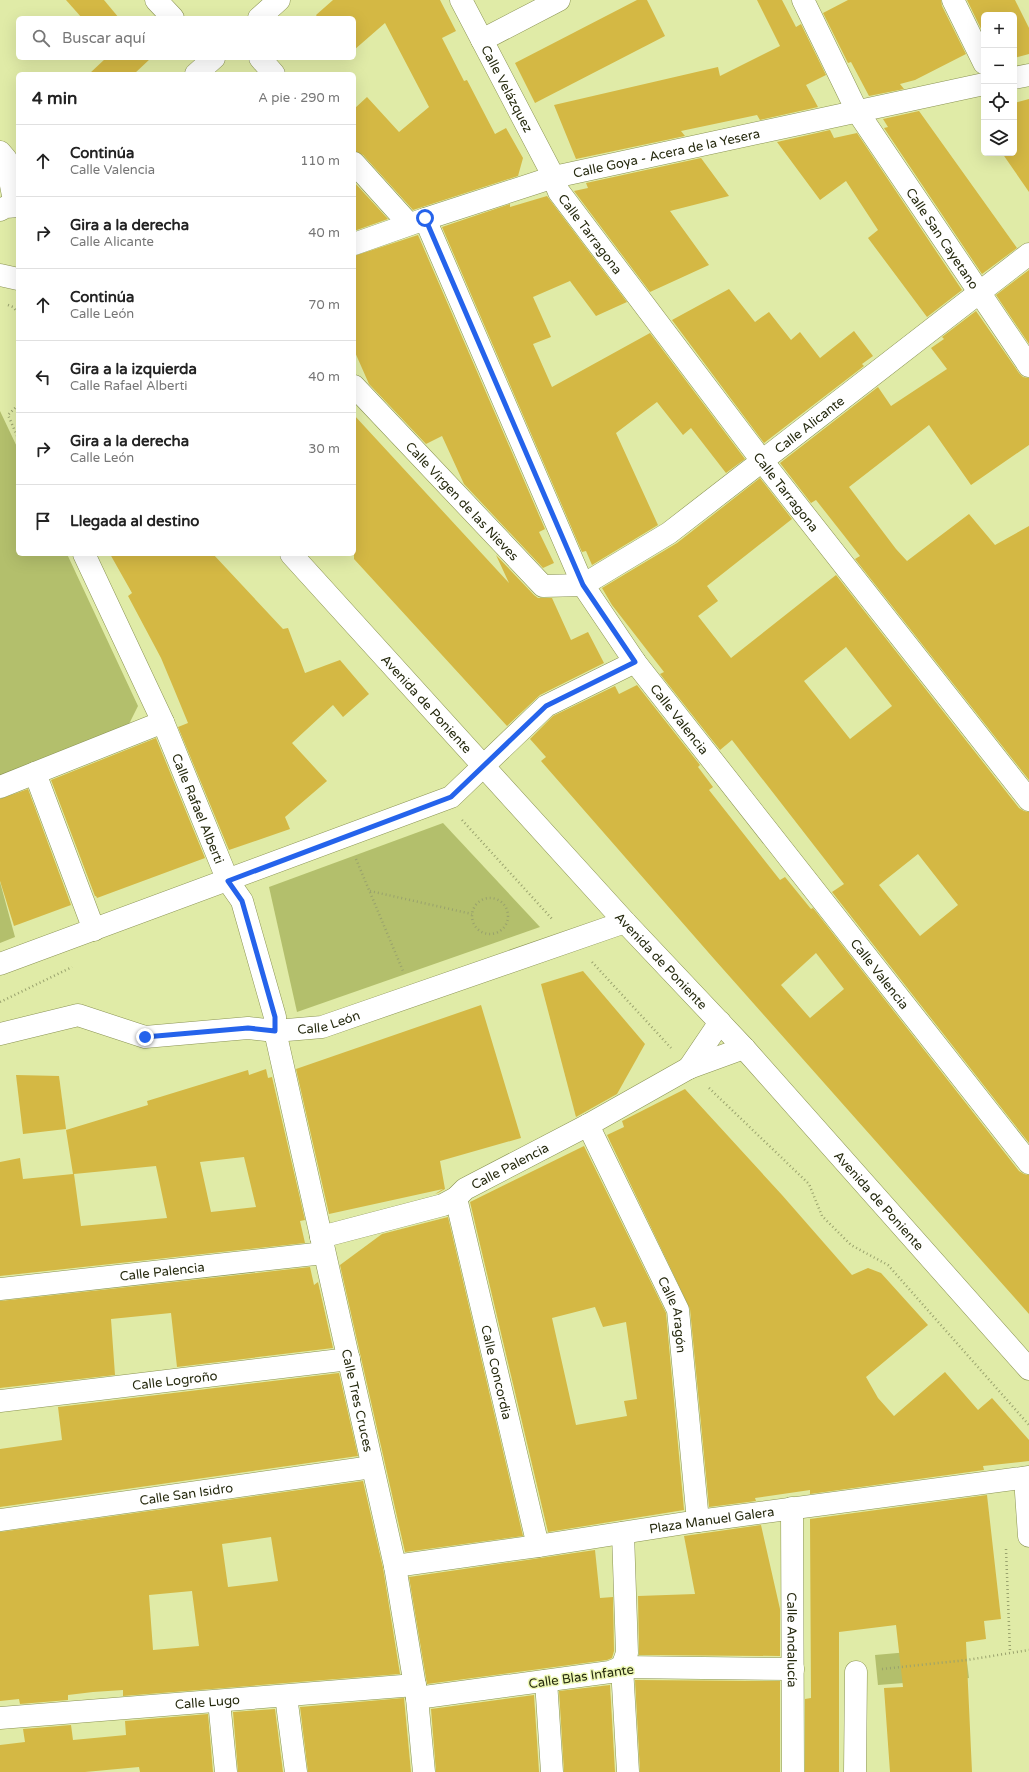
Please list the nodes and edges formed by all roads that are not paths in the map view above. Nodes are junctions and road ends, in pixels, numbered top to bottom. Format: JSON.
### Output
{"nodes":[{"id":1,"x":156,"y":0,"type":"edge"},
{"id":2,"x":279,"y":0,"type":"edge"},
{"id":3,"x":461,"y":0,"type":"edge"},
{"id":4,"x":803,"y":0,"type":"edge"},
{"id":5,"x":952,"y":0,"type":"edge"},
{"id":6,"x":549,"y":2,"type":"edge"},
{"id":7,"x":171,"y":16,"type":"edge"},
{"id":8,"x":261,"y":16,"type":"edge"},
{"id":9,"x":482,"y":40,"type":"junction"},
{"id":10,"x":981,"y":57,"type":"edge"},
{"id":11,"x":262,"y":60,"type":"edge"},
{"id":12,"x":272,"y":72,"type":"edge"},
{"id":13,"x":1029,"y":75,"type":"edge"},
{"id":14,"x":1017,"y":77,"type":"edge"},
{"id":15,"x":981,"y":85,"type":"edge"},
{"id":16,"x":857,"y":111,"type":"junction"},
{"id":17,"x":0,"y":152,"type":"edge"},
{"id":18,"x":356,"y":165,"type":"edge"},
{"id":19,"x":554,"y":177,"type":"junction"},
{"id":20,"x":11,"y":207,"type":"edge"},
{"id":21,"x":417,"y":221,"type":"junction"},
{"id":22,"x":356,"y":243,"type":"edge"},
{"id":23,"x":1029,"y":254,"type":"edge"},
{"id":24,"x":0,"y":275,"type":"edge"},
{"id":25,"x":16,"y":279,"type":"edge"},
{"id":26,"x":979,"y":294,"type":"junction"},
{"id":27,"x":1029,"y":366,"type":"edge"},
{"id":28,"x":356,"y":388,"type":"edge"},
{"id":29,"x":763,"y":462,"type":"junction"},
{"id":30,"x":85,"y":556,"type":"edge"},
{"id":31,"x":294,"y":556,"type":"edge"},
{"id":32,"x":583,"y":585,"type":"junction"},
{"id":33,"x":635,"y":662,"type":"junction"},
{"id":34,"x":164,"y":722,"type":"junction"},
{"id":35,"x":483,"y":766,"type":"junction"},
{"id":36,"x":35,"y":773,"type":"junction"},
{"id":37,"x":0,"y":787,"type":"edge"},
{"id":38,"x":1029,"y":800,"type":"edge"},
{"id":39,"x":228,"y":881,"type":"junction"},
{"id":40,"x":625,"y":922,"type":"junction"},
{"id":41,"x":94,"y":930,"type":"junction"},
{"id":42,"x":0,"y":964,"type":"edge"},
{"id":43,"x":720,"y":1022,"type":"junction"},
{"id":44,"x":275,"y":1031,"type":"junction"},
{"id":45,"x":0,"y":1034,"type":"edge"},
{"id":46,"x":744,"y":1048,"type":"junction"},
{"id":47,"x":689,"y":1068,"type":"junction"},
{"id":48,"x":588,"y":1125,"type":"junction"},
{"id":49,"x":1029,"y":1164,"type":"edge"},
{"id":50,"x":456,"y":1198,"type":"junction"},
{"id":51,"x":323,"y":1245,"type":"junction"},
{"id":52,"x":0,"y":1289,"type":"edge"},
{"id":53,"x":349,"y":1359,"type":"junction"},
{"id":54,"x":1029,"y":1369,"type":"edge"},
{"id":55,"x":0,"y":1401,"type":"edge"},
{"id":56,"x":372,"y":1467,"type":"junction"},
{"id":57,"x":1027,"y":1477,"type":"edge"},
{"id":58,"x":792,"y":1508,"type":"junction"},
{"id":59,"x":0,"y":1520,"type":"edge"},
{"id":60,"x":698,"y":1521,"type":"junction"},
{"id":61,"x":623,"y":1533,"type":"junction"},
{"id":62,"x":1029,"y":1536,"type":"edge"},
{"id":63,"x":538,"y":1546,"type":"junction"},
{"id":64,"x":396,"y":1566,"type":"junction"},
{"id":65,"x":622,"y":1667,"type":"junction"},
{"id":66,"x":793,"y":1669,"type":"junction"},
{"id":67,"x":856,"y":1672,"type":"road end"},
{"id":68,"x":546,"y":1681,"type":"junction"},
{"id":69,"x":416,"y":1691,"type":"junction"},
{"id":70,"x":286,"y":1696,"type":"junction"},
{"id":71,"x":218,"y":1701,"type":"junction"},
{"id":72,"x":0,"y":1718,"type":"edge"},
{"id":73,"x":226,"y":1772,"type":"edge"},
{"id":74,"x":296,"y":1772,"type":"edge"},
{"id":75,"x":424,"y":1772,"type":"edge"},
{"id":76,"x":552,"y":1772,"type":"edge"},
{"id":77,"x":628,"y":1772,"type":"edge"},
{"id":78,"x":793,"y":1772,"type":"edge"},
{"id":79,"x":855,"y":1772,"type":"edge"}],
"edges":[{"from":1,"to":7,"type":"street"},
{"from":2,"to":8,"type":"street"},
{"from":3,"to":9,"type":"street","name":"Calle Velázquez"},
{"from":4,"to":16,"type":"street","name":"Calle San Cayetano"},
{"from":5,"to":10,"type":"street"},
{"from":6,"to":9,"type":"street"},
{"from":9,"to":19,"type":"street","name":"Calle Velázquez"},
{"from":11,"to":12,"type":"street"},
{"from":13,"to":14,"type":"street"},
{"from":15,"to":16,"type":"street","name":"Calle Goya - Acera de la Yesera"},
{"from":16,"to":19,"type":"street","name":"Calle Goya - Acera de la Yesera"},
{"from":16,"to":26,"type":"street","name":"Calle San Cayetano"},
{"from":17,"to":20,"type":"street"},
{"from":18,"to":21,"type":"street","name":"Calle Valencia"},
{"from":19,"to":21,"type":"street","name":"Calle Goya - Acera de la Yesera"},
{"from":19,"to":29,"type":"street","name":"Calle Tarragona"},
{"from":21,"to":22,"type":"street","name":"Calle Goya - Acera de la Yesera"},
{"from":21,"to":32,"type":"street","name":"Calle Valencia"},
{"from":23,"to":26,"type":"street","name":"Calle Alicante"},
{"from":24,"to":25,"type":"street"},
{"from":26,"to":27,"type":"street","name":"Calle San Cayetano"},
{"from":26,"to":29,"type":"street","name":"Calle Alicante"},
{"from":28,"to":32,"type":"street","name":"Calle Virgen de las Nieves"},
{"from":29,"to":32,"type":"street","name":"Calle Alicante"},
{"from":29,"to":38,"type":"street","name":"Calle Tarragona"},
{"from":30,"to":34,"type":"street","name":"Calle Rafael Alberti"},
{"from":31,"to":35,"type":"street","name":"Avenida de Poniente"},
{"from":32,"to":33,"type":"street","name":"Calle Valencia"},
{"from":33,"to":35,"type":"street"},
{"from":33,"to":49,"type":"street","name":"Calle Valencia"},
{"from":34,"to":36,"type":"street"},
{"from":34,"to":39,"type":"street","name":"Calle Rafael Alberti"},
{"from":35,"to":39,"type":"street"},
{"from":35,"to":40,"type":"street","name":"Avenida de Poniente"},
{"from":36,"to":37,"type":"street"},
{"from":36,"to":41,"type":"street"},
{"from":39,"to":41,"type":"street"},
{"from":39,"to":44,"type":"street","name":"Calle Rafael Alberti"},
{"from":40,"to":43,"type":"street","name":"Avenida de Poniente"},
{"from":40,"to":44,"type":"street","name":"Calle León"},
{"from":41,"to":42,"type":"street"},
{"from":43,"to":46,"type":"street","name":"Avenida de Poniente"},
{"from":43,"to":47,"type":"street","name":"Calle Palencia"},
{"from":44,"to":45,"type":"street","name":"Calle León"},
{"from":44,"to":51,"type":"street","name":"Calle Tres Cruces"},
{"from":46,"to":47,"type":"street","name":"Calle Palencia"},
{"from":46,"to":54,"type":"street","name":"Avenida de Poniente"},
{"from":47,"to":48,"type":"street","name":"Calle Palencia"},
{"from":48,"to":50,"type":"street","name":"Calle Palencia"},
{"from":48,"to":60,"type":"street","name":"Calle Aragón"},
{"from":50,"to":51,"type":"street","name":"Calle Palencia"},
{"from":50,"to":63,"type":"street","name":"Calle Concordia"},
{"from":51,"to":52,"type":"street","name":"Calle Palencia"},
{"from":51,"to":53,"type":"street","name":"Calle Tres Cruces"},
{"from":53,"to":55,"type":"street","name":"Calle Logroño"},
{"from":53,"to":56,"type":"street","name":"Calle Tres Cruces"},
{"from":56,"to":59,"type":"street","name":"Calle San Isidro"},
{"from":56,"to":64,"type":"street","name":"Calle Tres Cruces"},
{"from":57,"to":58,"type":"street","name":"Plaza Manuel Galera"},
{"from":57,"to":62,"type":"street"},
{"from":58,"to":60,"type":"street","name":"Plaza Manuel Galera"},
{"from":58,"to":66,"type":"street","name":"Calle Andalucía"},
{"from":60,"to":61,"type":"street","name":"Plaza Manuel Galera"},
{"from":61,"to":63,"type":"street","name":"Plaza Manuel Galera"},
{"from":61,"to":65,"type":"street"},
{"from":63,"to":64,"type":"street","name":"Plaza Manuel Galera"},
{"from":64,"to":69,"type":"street","name":"Calle Tres Cruces"},
{"from":65,"to":66,"type":"street","name":"Calle Blas Infante"},
{"from":65,"to":68,"type":"street","name":"Calle Blas Infante"},
{"from":65,"to":77,"type":"street"},
{"from":66,"to":78,"type":"street","name":"Calle Andalucía"},
{"from":67,"to":79,"type":"street"},
{"from":68,"to":69,"type":"street","name":"Calle Blas Infante"},
{"from":68,"to":76,"type":"street"},
{"from":69,"to":70,"type":"street","name":"Calle Lugo"},
{"from":69,"to":75,"type":"street","name":"Calle Tres Cruces"},
{"from":70,"to":71,"type":"street","name":"Calle Lugo"},
{"from":70,"to":74,"type":"street"},
{"from":71,"to":72,"type":"street","name":"Calle Lugo"},
{"from":71,"to":73,"type":"street"}]}
